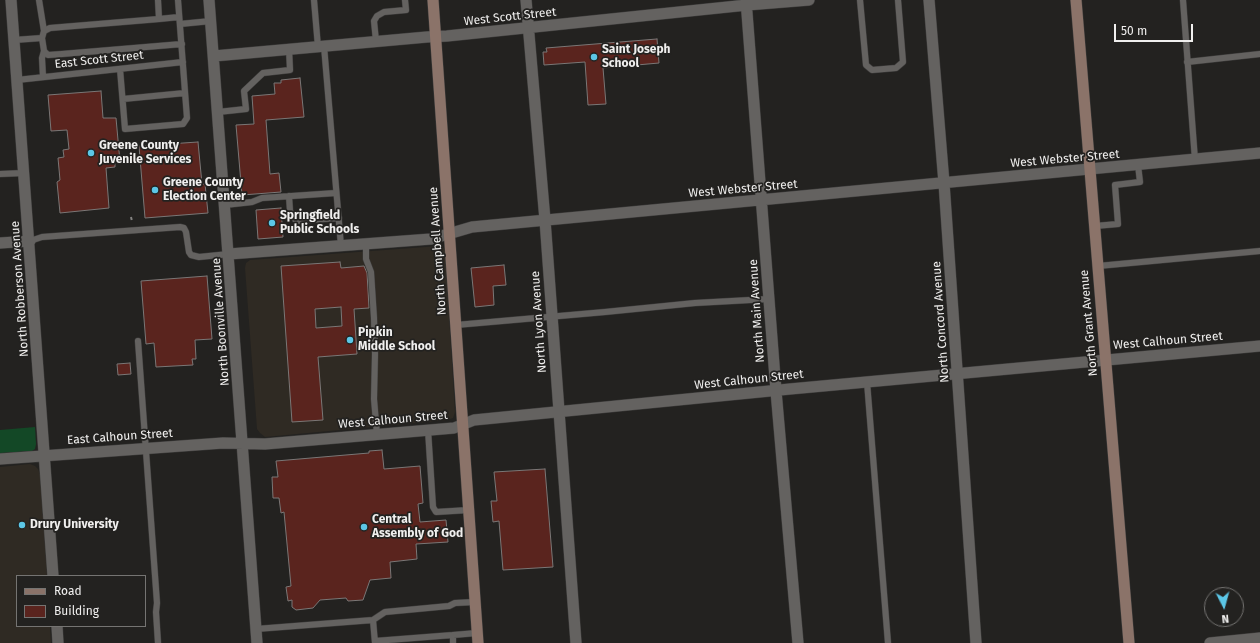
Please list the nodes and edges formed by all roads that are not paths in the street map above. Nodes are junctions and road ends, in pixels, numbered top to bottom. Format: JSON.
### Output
{"nodes":[{"id":1,"x":11,"y":0,"type":"edge"},
{"id":2,"x":39,"y":0,"type":"edge"},
{"id":3,"x":158,"y":0,"type":"edge"},
{"id":4,"x":178,"y":0,"type":"edge"},
{"id":5,"x":209,"y":0,"type":"edge"},
{"id":6,"x":314,"y":0,"type":"edge"},
{"id":7,"x":405,"y":0,"type":"edge"},
{"id":8,"x":433,"y":0,"type":"edge"},
{"id":9,"x":526,"y":0,"type":"edge"},
{"id":10,"x":809,"y":0,"type":"edge"},
{"id":11,"x":860,"y":0,"type":"edge"},
{"id":12,"x":898,"y":0,"type":"edge"},
{"id":13,"x":929,"y":0,"type":"edge"},
{"id":14,"x":1076,"y":0,"type":"edge"},
{"id":15,"x":1183,"y":0,"type":"edge"},
{"id":16,"x":746,"y":2,"type":"edge"},
{"id":17,"x":180,"y":17,"type":"junction"},
{"id":18,"x":160,"y":19,"type":"junction"},
{"id":19,"x":211,"y":21,"type":"junction"},
{"id":20,"x":180,"y":24,"type":"junction"},
{"id":21,"x":529,"y":28,"type":"junction"},
{"id":22,"x":44,"y":31,"type":"junction"},
{"id":23,"x":437,"y":37,"type":"junction"},
{"id":24,"x":42,"y":38,"type":"junction"},
{"id":25,"x":14,"y":40,"type":"junction"},
{"id":26,"x":376,"y":41,"type":"junction"},
{"id":27,"x":182,"y":44,"type":"junction"},
{"id":28,"x":321,"y":46,"type":"junction"},
{"id":29,"x":289,"y":50,"type":"junction"},
{"id":30,"x":44,"y":51,"type":"junction"},
{"id":31,"x":1260,"y":54,"type":"edge"},
{"id":32,"x":214,"y":56,"type":"junction"},
{"id":33,"x":183,"y":62,"type":"junction"},
{"id":34,"x":1187,"y":62,"type":"junction"},
{"id":35,"x":120,"y":69,"type":"junction"},
{"id":36,"x":43,"y":77,"type":"junction"},
{"id":37,"x":17,"y":80,"type":"junction"},
{"id":38,"x":185,"y":93,"type":"junction"},
{"id":39,"x":123,"y":99,"type":"junction"},
{"id":40,"x":218,"y":112,"type":"junction"},
{"id":41,"x":1260,"y":153,"type":"edge"},
{"id":42,"x":1194,"y":160,"type":"junction"},
{"id":43,"x":1138,"y":165,"type":"junction"},
{"id":44,"x":1090,"y":169,"type":"junction"},
{"id":45,"x":24,"y":173,"type":"junction"},
{"id":46,"x":0,"y":174,"type":"edge"},
{"id":47,"x":944,"y":183,"type":"junction"},
{"id":48,"x":336,"y":193,"type":"junction"},
{"id":49,"x":289,"y":196,"type":"junction"},
{"id":50,"x":762,"y":200,"type":"junction"},
{"id":51,"x":225,"y":205,"type":"junction"},
{"id":52,"x":338,"y":218,"type":"junction"},
{"id":53,"x":545,"y":220,"type":"junction"},
{"id":54,"x":1095,"y":226,"type":"junction"},
{"id":55,"x":450,"y":234,"type":"junction"},
{"id":56,"x":30,"y":241,"type":"junction"},
{"id":57,"x":0,"y":243,"type":"edge"},
{"id":58,"x":366,"y":244,"type":"junction"},
{"id":59,"x":341,"y":246,"type":"junction"},
{"id":60,"x":1260,"y":251,"type":"edge"},
{"id":61,"x":229,"y":254,"type":"junction"},
{"id":62,"x":1098,"y":266,"type":"junction"},
{"id":63,"x":769,"y":299,"type":"junction"},
{"id":64,"x":552,"y":316,"type":"junction"},
{"id":65,"x":456,"y":325,"type":"junction"},
{"id":66,"x":138,"y":341,"type":"dead end"},
{"id":67,"x":1260,"y":346,"type":"edge"},
{"id":68,"x":1105,"y":360,"type":"junction"},
{"id":69,"x":958,"y":374,"type":"junction"},
{"id":70,"x":867,"y":382,"type":"junction"},
{"id":71,"x":776,"y":391,"type":"junction"},
{"id":72,"x":558,"y":412,"type":"junction"},
{"id":73,"x":463,"y":425,"type":"junction"},
{"id":74,"x":428,"y":430,"type":"junction"},
{"id":75,"x":377,"y":434,"type":"junction"},
{"id":76,"x":243,"y":443,"type":"junction"},
{"id":77,"x":146,"y":448,"type":"junction"},
{"id":78,"x":45,"y":456,"type":"junction"},
{"id":79,"x":0,"y":459,"type":"edge"},
{"id":80,"x":469,"y":510,"type":"junction"},
{"id":81,"x":53,"y":575,"type":"edge"},
{"id":82,"x":475,"y":602,"type":"junction"},
{"id":83,"x":373,"y":620,"type":"junction"},
{"id":84,"x":57,"y":627,"type":"edge"},
{"id":85,"x":256,"y":629,"type":"junction"},
{"id":86,"x":453,"y":635,"type":"junction"},
{"id":87,"x":478,"y":638,"type":"edge"},
{"id":88,"x":1260,"y":638,"type":"edge"},
{"id":89,"x":375,"y":642,"type":"edge"},
{"id":90,"x":58,"y":643,"type":"edge"},
{"id":91,"x":158,"y":643,"type":"edge"},
{"id":92,"x":257,"y":643,"type":"edge"},
{"id":93,"x":454,"y":643,"type":"edge"},
{"id":94,"x":576,"y":643,"type":"edge"},
{"id":95,"x":798,"y":643,"type":"edge"},
{"id":96,"x":888,"y":643,"type":"edge"},
{"id":97,"x":976,"y":643,"type":"edge"},
{"id":98,"x":1129,"y":643,"type":"edge"},
{"id":99,"x":1210,"y":643,"type":"edge"}],
"edges":[{"from":1,"to":25,"type":"street","name":"North Robberson Avenue"},
{"from":2,"to":22,"type":"lane"},
{"from":3,"to":18,"type":"lane"},
{"from":4,"to":17,"type":"lane"},
{"from":5,"to":19,"type":"street","name":"North Boonville Avenue"},
{"from":6,"to":28,"type":"lane"},
{"from":7,"to":26,"type":"lane"},
{"from":8,"to":23,"type":"main road","name":"North Campbell Avenue"},
{"from":9,"to":21,"type":"street","name":"North Lyon Avenue"},
{"from":10,"to":16,"type":"street","name":"West Scott Street"},
{"from":11,"to":12,"type":"lane"},
{"from":13,"to":47,"type":"street","name":"North Concord Avenue"},
{"from":14,"to":44,"type":"main road","name":"North Grant Avenue"},
{"from":15,"to":34,"type":"lane"},
{"from":16,"to":21,"type":"street","name":"West Scott Street"},
{"from":16,"to":50,"type":"street","name":"North Main Avenue"},
{"from":17,"to":18,"type":"lane"},
{"from":17,"to":20,"type":"lane"},
{"from":18,"to":22,"type":"lane"},
{"from":19,"to":20,"type":"lane"},
{"from":19,"to":32,"type":"street","name":"North Boonville Avenue"},
{"from":20,"to":27,"type":"lane"},
{"from":21,"to":23,"type":"street","name":"West Scott Street"},
{"from":21,"to":53,"type":"street","name":"North Lyon Avenue"},
{"from":22,"to":24,"type":"lane"},
{"from":23,"to":26,"type":"street","name":"West Scott Street"},
{"from":23,"to":55,"type":"main road","name":"North Campbell Avenue"},
{"from":24,"to":25,"type":"lane"},
{"from":24,"to":30,"type":"lane"},
{"from":25,"to":37,"type":"street","name":"North Robberson Avenue"},
{"from":26,"to":28,"type":"street","name":"West Scott Street"},
{"from":27,"to":30,"type":"lane"},
{"from":27,"to":33,"type":"lane"},
{"from":28,"to":29,"type":"street","name":"West Scott Street"},
{"from":28,"to":48,"type":"lane"},
{"from":29,"to":32,"type":"street","name":"West Scott Street"},
{"from":29,"to":40,"type":"lane"},
{"from":30,"to":36,"type":"lane"},
{"from":31,"to":34,"type":"lane"},
{"from":32,"to":40,"type":"street","name":"North Boonville Avenue"},
{"from":33,"to":35,"type":"lane","name":"East Scott Street"},
{"from":33,"to":38,"type":"lane"},
{"from":34,"to":42,"type":"lane"},
{"from":35,"to":36,"type":"lane","name":"East Scott Street"},
{"from":35,"to":39,"type":"lane"},
{"from":36,"to":37,"type":"lane","name":"East Scott Street"},
{"from":37,"to":45,"type":"street","name":"North Robberson Avenue"},
{"from":38,"to":39,"type":"lane"},
{"from":38,"to":39,"type":"lane"},
{"from":40,"to":51,"type":"street","name":"North Boonville Avenue"},
{"from":41,"to":42,"type":"street","name":"West Webster Street"},
{"from":42,"to":43,"type":"street","name":"West Webster Street"},
{"from":43,"to":44,"type":"street","name":"West Webster Street"},
{"from":43,"to":54,"type":"lane"},
{"from":44,"to":47,"type":"street","name":"West Webster Street"},
{"from":44,"to":54,"type":"main road","name":"North Grant Avenue"},
{"from":45,"to":46,"type":"lane"},
{"from":45,"to":56,"type":"street","name":"North Robberson Avenue"},
{"from":47,"to":50,"type":"street","name":"West Webster Street"},
{"from":47,"to":69,"type":"street","name":"North Concord Avenue"},
{"from":48,"to":49,"type":"lane"},
{"from":48,"to":52,"type":"lane"},
{"from":49,"to":51,"type":"lane"},
{"from":49,"to":52,"type":"lane"},
{"from":50,"to":53,"type":"street","name":"West Webster Street"},
{"from":50,"to":63,"type":"street","name":"North Main Avenue"},
{"from":51,"to":61,"type":"street","name":"North Boonville Avenue"},
{"from":52,"to":59,"type":"lane"},
{"from":53,"to":55,"type":"street","name":"West Webster Street"},
{"from":53,"to":64,"type":"street","name":"North Lyon Avenue"},
{"from":54,"to":62,"type":"main road","name":"North Grant Avenue"},
{"from":55,"to":58,"type":"street","name":"West Webster Street"},
{"from":55,"to":65,"type":"main road","name":"North Campbell Avenue"},
{"from":56,"to":57,"type":"street"},
{"from":56,"to":61,"type":"lane"},
{"from":56,"to":78,"type":"street","name":"North Robberson Avenue"},
{"from":58,"to":59,"type":"street","name":"West Webster Street"},
{"from":58,"to":75,"type":"lane"},
{"from":59,"to":61,"type":"street","name":"West Webster Street"},
{"from":60,"to":62,"type":"lane"},
{"from":61,"to":76,"type":"street","name":"North Boonville Avenue"},
{"from":62,"to":68,"type":"main road","name":"North Grant Avenue"},
{"from":63,"to":64,"type":"lane"},
{"from":63,"to":71,"type":"street","name":"North Main Avenue"},
{"from":64,"to":65,"type":"lane"},
{"from":64,"to":72,"type":"street","name":"North Lyon Avenue"},
{"from":65,"to":73,"type":"main road","name":"North Campbell Avenue"},
{"from":66,"to":77,"type":"lane"},
{"from":67,"to":68,"type":"street","name":"West Calhoun Street"},
{"from":68,"to":69,"type":"street","name":"West Calhoun Street"},
{"from":68,"to":98,"type":"main road","name":"North Grant Avenue"},
{"from":69,"to":70,"type":"street","name":"West Calhoun Street"},
{"from":69,"to":97,"type":"street","name":"North Concord Avenue"},
{"from":70,"to":71,"type":"street","name":"West Calhoun Street"},
{"from":70,"to":96,"type":"lane"},
{"from":71,"to":72,"type":"street","name":"West Calhoun Street"},
{"from":71,"to":95,"type":"street","name":"North Main Avenue"},
{"from":72,"to":73,"type":"street","name":"West Calhoun Street"},
{"from":72,"to":94,"type":"street","name":"North Lyon Avenue"},
{"from":73,"to":74,"type":"street","name":"West Calhoun Street"},
{"from":73,"to":80,"type":"main road","name":"North Campbell Avenue"},
{"from":74,"to":75,"type":"street","name":"West Calhoun Street"},
{"from":74,"to":80,"type":"lane"},
{"from":75,"to":76,"type":"street","name":"West Calhoun Street"},
{"from":76,"to":77,"type":"street","name":"East Calhoun Street"},
{"from":76,"to":85,"type":"street","name":"North Boonville Avenue"},
{"from":77,"to":78,"type":"street","name":"East Calhoun Street"},
{"from":77,"to":91,"type":"lane"},
{"from":78,"to":79,"type":"street","name":"East Calhoun Street"},
{"from":78,"to":81,"type":"street","name":"North Robberson Avenue"},
{"from":80,"to":82,"type":"main road","name":"North Campbell Avenue"},
{"from":82,"to":83,"type":"lane"},
{"from":82,"to":87,"type":"main road","name":"North Campbell Avenue"},
{"from":83,"to":85,"type":"lane"},
{"from":83,"to":89,"type":"lane"},
{"from":84,"to":90,"type":"street"},
{"from":85,"to":92,"type":"street","name":"North Boonville Avenue"},
{"from":86,"to":87,"type":"lane"},
{"from":86,"to":89,"type":"lane"},
{"from":86,"to":93,"type":"lane"},
{"from":88,"to":99,"type":"street"}]}
